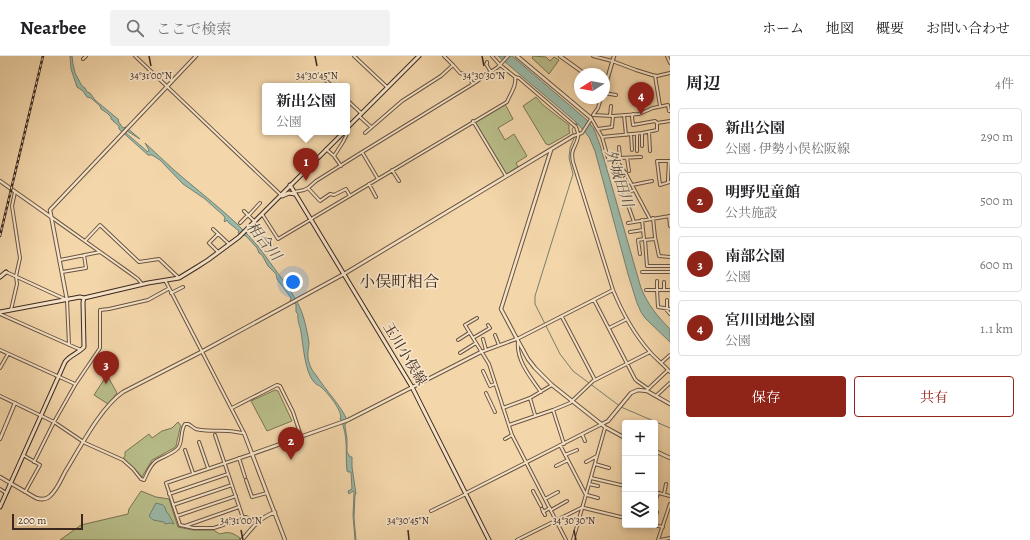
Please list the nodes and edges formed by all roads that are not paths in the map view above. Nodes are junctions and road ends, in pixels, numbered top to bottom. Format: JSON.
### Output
{"nodes":[{"id":1,"x":86,"y":56,"type":"edge"},
{"id":2,"x":135,"y":56,"type":"edge"},
{"id":3,"x":196,"y":56,"type":"edge"},
{"id":4,"x":354,"y":56,"type":"edge"},
{"id":5,"x":419,"y":56,"type":"edge"},
{"id":6,"x":445,"y":56,"type":"edge"},
{"id":7,"x":492,"y":56,"type":"edge"},
{"id":8,"x":508,"y":56,"type":"edge"},
{"id":9,"x":517,"y":56,"type":"edge"},
{"id":10,"x":560,"y":56,"type":"edge"},
{"id":11,"x":593,"y":56,"type":"edge"},
{"id":12,"x":614,"y":56,"type":"edge"},
{"id":13,"x":667,"y":56,"type":"edge"},
{"id":14,"x":83,"y":59,"type":"dead end"},
{"id":15,"x":612,"y":61,"type":"junction"},
{"id":16,"x":487,"y":62,"type":"dead end"},
{"id":17,"x":670,"y":63,"type":"edge"},
{"id":18,"x":453,"y":65,"type":"junction"},
{"id":19,"x":501,"y":65,"type":"junction"},
{"id":20,"x":576,"y":68,"type":"edge"},
{"id":21,"x":610,"y":68,"type":"edge"},
{"id":22,"x":491,"y":72,"type":"junction"},
{"id":23,"x":670,"y":73,"type":"edge"},
{"id":24,"x":655,"y":76,"type":"junction"},
{"id":25,"x":322,"y":77,"type":"dead end"},
{"id":26,"x":515,"y":77,"type":"junction"},
{"id":27,"x":329,"y":83,"type":"edge"},
{"id":28,"x":473,"y":84,"type":"junction"},
{"id":29,"x":167,"y":86,"type":"junction"},
{"id":30,"x":387,"y":87,"type":"junction"},
{"id":31,"x":610,"y":94,"type":"edge"},
{"id":32,"x":616,"y":95,"type":"dead end"},
{"id":33,"x":350,"y":103,"type":"edge"},
{"id":34,"x":599,"y":104,"type":"edge"},
{"id":35,"x":611,"y":106,"type":"dead end"},
{"id":36,"x":660,"y":106,"type":"junction"},
{"id":37,"x":670,"y":111,"type":"edge"},
{"id":38,"x":360,"y":114,"type":"junction"},
{"id":39,"x":633,"y":114,"type":"junction"},
{"id":40,"x":624,"y":115,"type":"junction"},
{"id":41,"x":610,"y":116,"type":"junction"},
{"id":42,"x":613,"y":116,"type":"junction"},
{"id":43,"x":592,"y":118,"type":"junction"},
{"id":44,"x":473,"y":121,"type":"junction"},
{"id":45,"x":670,"y":121,"type":"edge"},
{"id":46,"x":657,"y":124,"type":"junction"},
{"id":47,"x":350,"y":125,"type":"edge"},
{"id":48,"x":371,"y":127,"type":"junction"},
{"id":49,"x":598,"y":129,"type":"junction"},
{"id":50,"x":649,"y":132,"type":"junction"},
{"id":51,"x":365,"y":133,"type":"dead end"},
{"id":52,"x":642,"y":133,"type":"junction"},
{"id":53,"x":578,"y":134,"type":"junction"},
{"id":54,"x":631,"y":134,"type":"junction"},
{"id":55,"x":637,"y":134,"type":"junction"},
{"id":56,"x":341,"y":135,"type":"edge"},
{"id":57,"x":346,"y":135,"type":"edge"},
{"id":58,"x":626,"y":135,"type":"junction"},
{"id":59,"x":574,"y":136,"type":"joint"},
{"id":60,"x":602,"y":137,"type":"junction"},
{"id":61,"x":642,"y":146,"type":"dead end"},
{"id":62,"x":619,"y":147,"type":"dead end"},
{"id":63,"x":326,"y":149,"type":"junction"},
{"id":64,"x":551,"y":149,"type":"junction"},
{"id":65,"x":632,"y":150,"type":"dead end"},
{"id":66,"x":637,"y":151,"type":"dead end"},
{"id":67,"x":650,"y":151,"type":"dead end"},
{"id":68,"x":362,"y":152,"type":"junction"},
{"id":69,"x":334,"y":156,"type":"junction"},
{"id":70,"x":641,"y":157,"type":"dead end"},
{"id":71,"x":614,"y":158,"type":"junction"},
{"id":72,"x":620,"y":158,"type":"junction"},
{"id":73,"x":627,"y":158,"type":"junction"},
{"id":74,"x":636,"y":158,"type":"junction"},
{"id":75,"x":670,"y":161,"type":"edge"},
{"id":76,"x":636,"y":162,"type":"dead end"},
{"id":77,"x":341,"y":166,"type":"junction"},
{"id":78,"x":392,"y":170,"type":"junction"},
{"id":79,"x":629,"y":171,"type":"dead end"},
{"id":80,"x":506,"y":176,"type":"junction"},
{"id":81,"x":378,"y":179,"type":"junction"},
{"id":82,"x":0,"y":181,"type":"edge"},
{"id":83,"x":399,"y":181,"type":"dead end"},
{"id":84,"x":652,"y":181,"type":"dead end"},
{"id":85,"x":630,"y":182,"type":"junction"},
{"id":86,"x":669,"y":182,"type":"edge"},
{"id":87,"x":369,"y":184,"type":"junction"},
{"id":88,"x":632,"y":185,"type":"junction"},
{"id":89,"x":290,"y":186,"type":"junction"},
{"id":90,"x":618,"y":186,"type":"dead end"},
{"id":91,"x":308,"y":188,"type":"junction"},
{"id":92,"x":634,"y":190,"type":"junction"},
{"id":93,"x":15,"y":191,"type":"junction"},
{"id":94,"x":281,"y":194,"type":"junction"},
{"id":95,"x":296,"y":194,"type":"junction"},
{"id":96,"x":350,"y":196,"type":"junction"},
{"id":97,"x":376,"y":197,"type":"dead end"},
{"id":98,"x":278,"y":198,"type":"junction"},
{"id":99,"x":260,"y":203,"type":"dead end"},
{"id":100,"x":244,"y":211,"type":"dead end"},
{"id":101,"x":262,"y":214,"type":"junction"},
{"id":102,"x":248,"y":215,"type":"junction"},
{"id":103,"x":669,"y":216,"type":"edge"},
{"id":104,"x":52,"y":217,"type":"junction"},
{"id":105,"x":651,"y":219,"type":"junction"},
{"id":106,"x":310,"y":220,"type":"junction"},
{"id":107,"x":642,"y":220,"type":"junction"},
{"id":108,"x":254,"y":221,"type":"junction"},
{"id":109,"x":634,"y":222,"type":"junction"},
{"id":110,"x":240,"y":223,"type":"dead end"},
{"id":111,"x":628,"y":223,"type":"dead end"},
{"id":112,"x":670,"y":226,"type":"edge"},
{"id":113,"x":212,"y":229,"type":"dead end"},
{"id":114,"x":643,"y":230,"type":"junction"},
{"id":115,"x":630,"y":232,"type":"dead end"},
{"id":116,"x":218,"y":234,"type":"junction"},
{"id":117,"x":655,"y":239,"type":"junction"},
{"id":118,"x":85,"y":241,"type":"junction"},
{"id":119,"x":229,"y":244,"type":"junction"},
{"id":120,"x":100,"y":252,"type":"junction"},
{"id":121,"x":218,"y":252,"type":"junction"},
{"id":122,"x":640,"y":254,"type":"dead end"},
{"id":123,"x":84,"y":255,"type":"junction"},
{"id":124,"x":670,"y":257,"type":"edge"},
{"id":125,"x":60,"y":260,"type":"junction"},
{"id":126,"x":670,"y":266,"type":"edge"},
{"id":127,"x":6,"y":272,"type":"joint"},
{"id":128,"x":62,"y":272,"type":"junction"},
{"id":129,"x":642,"y":272,"type":"dead end"},
{"id":130,"x":670,"y":272,"type":"edge"},
{"id":131,"x":344,"y":274,"type":"junction"},
{"id":132,"x":16,"y":276,"type":"junction"},
{"id":133,"x":0,"y":277,"type":"edge"},
{"id":134,"x":179,"y":278,"type":"junction"},
{"id":135,"x":165,"y":280,"type":"junction"},
{"id":136,"x":657,"y":281,"type":"dead end"},
{"id":137,"x":664,"y":282,"type":"dead end"},
{"id":138,"x":143,"y":284,"type":"junction"},
{"id":139,"x":183,"y":287,"type":"dead end"},
{"id":140,"x":168,"y":289,"type":"junction"},
{"id":141,"x":613,"y":290,"type":"junction"},
{"id":142,"x":646,"y":290,"type":"dead end"},
{"id":143,"x":657,"y":290,"type":"junction"},
{"id":144,"x":664,"y":290,"type":"junction"},
{"id":145,"x":670,"y":290,"type":"edge"},
{"id":146,"x":171,"y":293,"type":"junction"},
{"id":147,"x":84,"y":298,"type":"junction"},
{"id":148,"x":67,"y":300,"type":"junction"},
{"id":149,"x":594,"y":300,"type":"junction"},
{"id":150,"x":667,"y":300,"type":"dead end"},
{"id":151,"x":667,"y":308,"type":"edge"},
{"id":152,"x":11,"y":310,"type":"junction"},
{"id":153,"x":0,"y":313,"type":"edge"},
{"id":154,"x":670,"y":314,"type":"edge"},
{"id":155,"x":562,"y":317,"type":"junction"},
{"id":156,"x":477,"y":318,"type":"dead end"},
{"id":157,"x":626,"y":319,"type":"junction"},
{"id":158,"x":488,"y":324,"type":"dead end"},
{"id":159,"x":609,"y":328,"type":"junction"},
{"id":160,"x":469,"y":332,"type":"junction"},
{"id":161,"x":495,"y":335,"type":"dead end"},
{"id":162,"x":473,"y":338,"type":"junction"},
{"id":163,"x":483,"y":339,"type":"dead end"},
{"id":164,"x":458,"y":340,"type":"dead end"},
{"id":165,"x":517,"y":341,"type":"junction"},
{"id":166,"x":476,"y":344,"type":"junction"},
{"id":167,"x":69,"y":345,"type":"junction"},
{"id":168,"x":499,"y":345,"type":"junction"},
{"id":169,"x":0,"y":350,"type":"edge"},
{"id":170,"x":81,"y":350,"type":"junction"},
{"id":171,"x":486,"y":350,"type":"junction"},
{"id":172,"x":202,"y":352,"type":"junction"},
{"id":173,"x":481,"y":352,"type":"junction"},
{"id":174,"x":650,"y":352,"type":"junction"},
{"id":175,"x":8,"y":353,"type":"junction"},
{"id":176,"x":460,"y":353,"type":"dead end"},
{"id":177,"x":670,"y":355,"type":"edge"},
{"id":178,"x":661,"y":363,"type":"junction"},
{"id":179,"x":627,"y":364,"type":"junction"},
{"id":180,"x":0,"y":368,"type":"edge"},
{"id":181,"x":668,"y":370,"type":"junction"},
{"id":182,"x":483,"y":371,"type":"dead end"},
{"id":183,"x":670,"y":372,"type":"edge"},
{"id":184,"x":58,"y":376,"type":"junction"},
{"id":185,"x":595,"y":380,"type":"junction"},
{"id":186,"x":670,"y":383,"type":"edge"},
{"id":187,"x":75,"y":384,"type":"junction"},
{"id":188,"x":495,"y":384,"type":"junction"},
{"id":189,"x":552,"y":385,"type":"junction"},
{"id":190,"x":412,"y":387,"type":"junction"},
{"id":191,"x":647,"y":390,"type":"junction"},
{"id":192,"x":540,"y":392,"type":"junction"},
{"id":193,"x":486,"y":393,"type":"dead end"},
{"id":194,"x":0,"y":396,"type":"edge"},
{"id":195,"x":656,"y":396,"type":"junction"},
{"id":196,"x":530,"y":398,"type":"junction"},
{"id":197,"x":572,"y":400,"type":"junction"},
{"id":198,"x":15,"y":403,"type":"junction"},
{"id":199,"x":670,"y":404,"type":"edge"},
{"id":200,"x":232,"y":408,"type":"junction"},
{"id":201,"x":503,"y":408,"type":"junction"},
{"id":202,"x":553,"y":410,"type":"junction"},
{"id":203,"x":495,"y":412,"type":"dead end"},
{"id":204,"x":535,"y":415,"type":"junction"},
{"id":205,"x":41,"y":416,"type":"junction"},
{"id":206,"x":54,"y":422,"type":"junction"},
{"id":207,"x":602,"y":424,"type":"junction"},
{"id":208,"x":508,"y":425,"type":"junction"},
{"id":209,"x":606,"y":427,"type":"junction"},
{"id":210,"x":244,"y":433,"type":"junction"},
{"id":211,"x":582,"y":434,"type":"junction"},
{"id":212,"x":215,"y":435,"type":"dead end"},
{"id":213,"x":512,"y":435,"type":"junction"},
{"id":214,"x":302,"y":436,"type":"junction"},
{"id":215,"x":622,"y":436,"type":"edge"},
{"id":216,"x":0,"y":438,"type":"edge"},
{"id":217,"x":505,"y":439,"type":"dead end"},
{"id":218,"x":585,"y":441,"type":"dead end"},
{"id":219,"x":84,"y":442,"type":"junction"},
{"id":220,"x":198,"y":442,"type":"dead end"},
{"id":221,"x":564,"y":444,"type":"junction"},
{"id":222,"x":560,"y":445,"type":"junction"},
{"id":223,"x":185,"y":450,"type":"dead end"},
{"id":224,"x":577,"y":450,"type":"dead end"},
{"id":225,"x":658,"y":452,"type":"edge"},
{"id":226,"x":252,"y":454,"type":"junction"},
{"id":227,"x":23,"y":455,"type":"junction"},
{"id":228,"x":565,"y":456,"type":"junction"},
{"id":229,"x":597,"y":456,"type":"junction"},
{"id":230,"x":239,"y":458,"type":"junction"},
{"id":231,"x":670,"y":458,"type":"edge"},
{"id":232,"x":568,"y":460,"type":"junction"},
{"id":233,"x":34,"y":462,"type":"junction"},
{"id":234,"x":526,"y":462,"type":"junction"},
{"id":235,"x":586,"y":462,"type":"dead end"},
{"id":236,"x":224,"y":463,"type":"junction"},
{"id":237,"x":595,"y":464,"type":"junction"},
{"id":238,"x":556,"y":466,"type":"dead end"},
{"id":239,"x":208,"y":468,"type":"junction"},
{"id":240,"x":609,"y":468,"type":"dead end"},
{"id":241,"x":194,"y":473,"type":"junction"},
{"id":242,"x":228,"y":474,"type":"junction"},
{"id":243,"x":0,"y":478,"type":"edge"},
{"id":244,"x":591,"y":478,"type":"junction"},
{"id":245,"x":11,"y":484,"type":"junction"},
{"id":246,"x":590,"y":484,"type":"junction"},
{"id":247,"x":622,"y":484,"type":"edge"},
{"id":248,"x":666,"y":484,"type":"dead end"},
{"id":249,"x":232,"y":485,"type":"junction"},
{"id":250,"x":598,"y":486,"type":"dead end"},
{"id":251,"x":0,"y":489,"type":"edge"},
{"id":252,"x":533,"y":491,"type":"dead end"},
{"id":253,"x":25,"y":492,"type":"junction"},
{"id":254,"x":558,"y":492,"type":"dead end"},
{"id":255,"x":658,"y":492,"type":"edge"},
{"id":256,"x":7,"y":493,"type":"junction"},
{"id":257,"x":267,"y":493,"type":"junction"},
{"id":258,"x":466,"y":493,"type":"junction"},
{"id":259,"x":170,"y":494,"type":"junction"},
{"id":260,"x":664,"y":494,"type":"junction"},
{"id":261,"x":586,"y":495,"type":"junction"},
{"id":262,"x":236,"y":496,"type":"junction"},
{"id":263,"x":670,"y":496,"type":"edge"},
{"id":264,"x":545,"y":498,"type":"junction"},
{"id":265,"x":598,"y":498,"type":"dead end"},
{"id":266,"x":538,"y":500,"type":"junction"},
{"id":267,"x":567,"y":501,"type":"dead end"},
{"id":268,"x":670,"y":504,"type":"edge"},
{"id":269,"x":173,"y":505,"type":"junction"},
{"id":270,"x":0,"y":507,"type":"edge"},
{"id":271,"x":239,"y":507,"type":"junction"},
{"id":272,"x":583,"y":507,"type":"junction"},
{"id":273,"x":550,"y":509,"type":"junction"},
{"id":274,"x":431,"y":511,"type":"dead end"},
{"id":275,"x":275,"y":512,"type":"junction"},
{"id":276,"x":177,"y":516,"type":"junction"},
{"id":277,"x":622,"y":517,"type":"edge"},
{"id":278,"x":243,"y":518,"type":"junction"},
{"id":279,"x":556,"y":520,"type":"junction"},
{"id":280,"x":258,"y":522,"type":"junction"},
{"id":281,"x":184,"y":526,"type":"junction"},
{"id":282,"x":658,"y":526,"type":"edge"},
{"id":283,"x":663,"y":528,"type":"junction"},
{"id":284,"x":670,"y":538,"type":"edge"},
{"id":285,"x":659,"y":539,"type":"edge"},
{"id":286,"x":243,"y":540,"type":"edge"},
{"id":287,"x":285,"y":540,"type":"edge"},
{"id":288,"x":489,"y":540,"type":"edge"},
{"id":289,"x":517,"y":540,"type":"edge"},
{"id":290,"x":566,"y":540,"type":"edge"},
{"id":291,"x":573,"y":540,"type":"edge"}],
"edges":[{"from":1,"to":14,"type":"street"},
{"from":2,"to":29,"type":"street"},
{"from":3,"to":29,"type":"street"},
{"from":4,"to":30,"type":"street"},
{"from":5,"to":30,"type":"main road"},
{"from":6,"to":18,"type":"street"},
{"from":7,"to":19,"type":"street"},
{"from":8,"to":19,"type":"street"},
{"from":9,"to":43,"type":"street"},
{"from":10,"to":20,"type":"street"},
{"from":11,"to":15,"type":"street"},
{"from":12,"to":15,"type":"street"},
{"from":13,"to":17,"type":"street"},
{"from":15,"to":21,"type":"street"},
{"from":15,"to":24,"type":"street"},
{"from":16,"to":22,"type":"street"},
{"from":18,"to":28,"type":"street"},
{"from":18,"to":48,"type":"street"},
{"from":19,"to":22,"type":"street"},
{"from":19,"to":26,"type":"street"},
{"from":22,"to":28,"type":"street"},
{"from":23,"to":24,"type":"street"},
{"from":24,"to":36,"type":"street"},
{"from":25,"to":27,"type":"street"},
{"from":26,"to":44,"type":"street"},
{"from":26,"to":53,"type":"street"},
{"from":28,"to":68,"type":"street"},
{"from":29,"to":94,"type":"street"},
{"from":29,"to":104,"type":"street"},
{"from":30,"to":38,"type":"main road"},
{"from":31,"to":32,"type":"street"},
{"from":33,"to":38,"type":"street"},
{"from":34,"to":43,"type":"street"},
{"from":35,"to":41,"type":"street"},
{"from":36,"to":37,"type":"street"},
{"from":36,"to":39,"type":"street"},
{"from":38,"to":47,"type":"main road"},
{"from":38,"to":48,"type":"street"},
{"from":39,"to":40,"type":"street"},
{"from":39,"to":46,"type":"street"},
{"from":40,"to":42,"type":"street"},
{"from":40,"to":58,"type":"street"},
{"from":41,"to":42,"type":"street"},
{"from":41,"to":43,"type":"street"},
{"from":42,"to":49,"type":"street"},
{"from":43,"to":49,"type":"street"},
{"from":43,"to":53,"type":"street"},
{"from":44,"to":78,"type":"street"},
{"from":44,"to":80,"type":"street"},
{"from":45,"to":46,"type":"street"},
{"from":46,"to":50,"type":"street"},
{"from":48,"to":51,"type":"street"},
{"from":49,"to":60,"type":"street"},
{"from":50,"to":52,"type":"street"},
{"from":50,"to":67,"type":"street"},
{"from":52,"to":55,"type":"street"},
{"from":52,"to":61,"type":"street"},
{"from":53,"to":59,"type":"street"},
{"from":53,"to":141,"type":"street"},
{"from":54,"to":55,"type":"street"},
{"from":54,"to":58,"type":"street"},
{"from":54,"to":65,"type":"street"},
{"from":55,"to":66,"type":"street"},
{"from":56,"to":63,"type":"main road"},
{"from":57,"to":69,"type":"street"},
{"from":58,"to":60,"type":"street"},
{"from":59,"to":64,"type":"street"},
{"from":60,"to":71,"type":"street"},
{"from":62,"to":72,"type":"street"},
{"from":63,"to":69,"type":"street"},
{"from":63,"to":89,"type":"main road"},
{"from":64,"to":80,"type":"street"},
{"from":64,"to":165,"type":"street"},
{"from":68,"to":77,"type":"street"},
{"from":68,"to":81,"type":"street"},
{"from":69,"to":77,"type":"street"},
{"from":70,"to":74,"type":"street"},
{"from":71,"to":72,"type":"street"},
{"from":71,"to":85,"type":"street"},
{"from":72,"to":73,"type":"street"},
{"from":73,"to":74,"type":"street"},
{"from":73,"to":79,"type":"street"},
{"from":74,"to":76,"type":"street"},
{"from":75,"to":86,"type":"street"},
{"from":75,"to":86,"type":"street"},
{"from":77,"to":91,"type":"street"},
{"from":78,"to":81,"type":"street"},
{"from":78,"to":83,"type":"street"},
{"from":80,"to":131,"type":"street"},
{"from":81,"to":87,"type":"street"},
{"from":82,"to":93,"type":"street"},
{"from":84,"to":88,"type":"street"},
{"from":85,"to":88,"type":"street"},
{"from":85,"to":90,"type":"street"},
{"from":87,"to":96,"type":"street"},
{"from":87,"to":97,"type":"street"},
{"from":88,"to":92,"type":"street"},
{"from":89,"to":94,"type":"main road"},
{"from":89,"to":95,"type":"main road","name":"玉川小俣線"},
{"from":91,"to":95,"type":"street"},
{"from":91,"to":96,"type":"street"},
{"from":92,"to":105,"type":"street"},
{"from":92,"to":109,"type":"street"},
{"from":93,"to":104,"type":"street"},
{"from":93,"to":132,"type":"street"},
{"from":94,"to":98,"type":"main road"},
{"from":95,"to":98,"type":"main road"},
{"from":95,"to":106,"type":"main road","name":"玉川小俣線"},
{"from":96,"to":106,"type":"street"},
{"from":98,"to":101,"type":"main road"},
{"from":99,"to":102,"type":"street"},
{"from":100,"to":102,"type":"street"},
{"from":101,"to":106,"type":"street"},
{"from":101,"to":108,"type":"main road"},
{"from":102,"to":108,"type":"street"},
{"from":102,"to":110,"type":"street"},
{"from":103,"to":105,"type":"street"},
{"from":103,"to":112,"type":"street"},
{"from":104,"to":118,"type":"street"},
{"from":104,"to":125,"type":"street"},
{"from":105,"to":107,"type":"street"},
{"from":105,"to":117,"type":"street"},
{"from":106,"to":131,"type":"main road","name":"玉川小俣線"},
{"from":107,"to":109,"type":"street"},
{"from":107,"to":114,"type":"street"},
{"from":108,"to":119,"type":"main road"},
{"from":109,"to":111,"type":"street"},
{"from":113,"to":116,"type":"street"},
{"from":114,"to":115,"type":"street"},
{"from":114,"to":122,"type":"street"},
{"from":116,"to":119,"type":"street"},
{"from":116,"to":121,"type":"street"},
{"from":117,"to":124,"type":"street"},
{"from":117,"to":126,"type":"street"},
{"from":118,"to":120,"type":"street"},
{"from":118,"to":134,"type":"street"},
{"from":119,"to":121,"type":"main road"},
{"from":120,"to":123,"type":"street"},
{"from":120,"to":138,"type":"street"},
{"from":121,"to":134,"type":"main road"},
{"from":123,"to":125,"type":"street"},
{"from":123,"to":128,"type":"street"},
{"from":125,"to":128,"type":"street"},
{"from":127,"to":132,"type":"street"},
{"from":127,"to":133,"type":"main road"},
{"from":128,"to":148,"type":"street"},
{"from":129,"to":130,"type":"street"},
{"from":131,"to":172,"type":"street"},
{"from":131,"to":190,"type":"main road","name":"玉川小俣線"},
{"from":132,"to":148,"type":"street"},
{"from":132,"to":152,"type":"street"},
{"from":134,"to":135,"type":"main road"},
{"from":135,"to":138,"type":"main road"},
{"from":135,"to":140,"type":"street"},
{"from":136,"to":143,"type":"street"},
{"from":137,"to":144,"type":"street"},
{"from":138,"to":147,"type":"main road"},
{"from":139,"to":146,"type":"street"},
{"from":140,"to":146,"type":"street"},
{"from":140,"to":187,"type":"street"},
{"from":141,"to":149,"type":"street"},
{"from":141,"to":157,"type":"street"},
{"from":142,"to":143,"type":"street"},
{"from":143,"to":144,"type":"street"},
{"from":143,"to":151,"type":"street"},
{"from":144,"to":145,"type":"street"},
{"from":146,"to":172,"type":"street"},
{"from":147,"to":148,"type":"main road"},
{"from":147,"to":170,"type":"main road"},
{"from":148,"to":152,"type":"main road"},
{"from":148,"to":167,"type":"street"},
{"from":149,"to":155,"type":"street"},
{"from":149,"to":159,"type":"street"},
{"from":150,"to":151,"type":"street"},
{"from":151,"to":154,"type":"street"},
{"from":152,"to":153,"type":"main road"},
{"from":153,"to":167,"type":"street"},
{"from":155,"to":165,"type":"street"},
{"from":155,"to":185,"type":"street"},
{"from":156,"to":160,"type":"street"},
{"from":157,"to":159,"type":"street"},
{"from":157,"to":174,"type":"street"},
{"from":158,"to":162,"type":"street"},
{"from":159,"to":179,"type":"street"},
{"from":160,"to":162,"type":"street"},
{"from":160,"to":164,"type":"street"},
{"from":161,"to":168,"type":"street"},
{"from":162,"to":166,"type":"street"},
{"from":163,"to":171,"type":"street"},
{"from":165,"to":168,"type":"street"},
{"from":165,"to":189,"type":"street"},
{"from":165,"to":192,"type":"street"},
{"from":166,"to":173,"type":"street"},
{"from":166,"to":176,"type":"street"},
{"from":167,"to":170,"type":"street"},
{"from":168,"to":171,"type":"street"},
{"from":169,"to":175,"type":"street"},
{"from":170,"to":184,"type":"main road"},
{"from":171,"to":173,"type":"street"},
{"from":172,"to":200,"type":"street"},
{"from":172,"to":219,"type":"street"},
{"from":173,"to":188,"type":"street"},
{"from":173,"to":190,"type":"street"},
{"from":174,"to":178,"type":"street"},
{"from":174,"to":179,"type":"street"},
{"from":175,"to":180,"type":"street"},
{"from":175,"to":184,"type":"street"},
{"from":177,"to":178,"type":"street"},
{"from":178,"to":181,"type":"street"},
{"from":179,"to":185,"type":"street"},
{"from":179,"to":191,"type":"street"},
{"from":181,"to":183,"type":"street"},
{"from":181,"to":191,"type":"street"},
{"from":182,"to":188,"type":"street"},
{"from":184,"to":187,"type":"street"},
{"from":184,"to":205,"type":"main road"},
{"from":185,"to":197,"type":"street"},
{"from":186,"to":195,"type":"street"},
{"from":187,"to":206,"type":"street"},
{"from":188,"to":201,"type":"street"},
{"from":189,"to":192,"type":"street"},
{"from":189,"to":197,"type":"street"},
{"from":190,"to":214,"type":"street"},
{"from":190,"to":258,"type":"main road","name":"玉川小俣線"},
{"from":191,"to":195,"type":"street"},
{"from":191,"to":207,"type":"street"},
{"from":192,"to":196,"type":"street"},
{"from":193,"to":203,"type":"street"},
{"from":194,"to":198,"type":"street"},
{"from":195,"to":199,"type":"street"},
{"from":196,"to":201,"type":"street"},
{"from":196,"to":204,"type":"street"},
{"from":197,"to":202,"type":"street"},
{"from":197,"to":207,"type":"street"},
{"from":198,"to":205,"type":"street"},
{"from":198,"to":216,"type":"street"},
{"from":200,"to":210,"type":"street"},
{"from":200,"to":214,"type":"street"},
{"from":201,"to":208,"type":"street"},
{"from":202,"to":204,"type":"street"},
{"from":202,"to":221,"type":"street"},
{"from":204,"to":208,"type":"street"},
{"from":205,"to":206,"type":"street"},
{"from":205,"to":227,"type":"main road"},
{"from":206,"to":219,"type":"street"},
{"from":206,"to":233,"type":"street"},
{"from":207,"to":209,"type":"street"},
{"from":207,"to":211,"type":"street"},
{"from":208,"to":213,"type":"street"},
{"from":209,"to":215,"type":"street"},
{"from":209,"to":229,"type":"street"},
{"from":210,"to":219,"type":"street"},
{"from":210,"to":226,"type":"street"},
{"from":211,"to":218,"type":"street"},
{"from":211,"to":221,"type":"street"},
{"from":212,"to":236,"type":"street"},
{"from":213,"to":217,"type":"street"},
{"from":213,"to":234,"type":"street"},
{"from":214,"to":226,"type":"street"},
{"from":219,"to":253,"type":"street"},
{"from":220,"to":239,"type":"street"},
{"from":221,"to":222,"type":"street"},
{"from":222,"to":228,"type":"street"},
{"from":222,"to":234,"type":"street"},
{"from":223,"to":241,"type":"street"},
{"from":224,"to":228,"type":"street"},
{"from":225,"to":231,"type":"street"},
{"from":226,"to":230,"type":"street"},
{"from":226,"to":257,"type":"street"},
{"from":227,"to":233,"type":"street"},
{"from":227,"to":245,"type":"main road"},
{"from":228,"to":232,"type":"street"},
{"from":229,"to":235,"type":"street"},
{"from":229,"to":237,"type":"street"},
{"from":230,"to":236,"type":"street"},
{"from":230,"to":257,"type":"street"},
{"from":232,"to":238,"type":"street"},
{"from":232,"to":261,"type":"street"},
{"from":233,"to":253,"type":"street"},
{"from":234,"to":258,"type":"street"},
{"from":234,"to":264,"type":"street"},
{"from":236,"to":239,"type":"street"},
{"from":236,"to":242,"type":"street"},
{"from":237,"to":240,"type":"street"},
{"from":237,"to":244,"type":"street"},
{"from":239,"to":241,"type":"street"},
{"from":241,"to":259,"type":"street"},
{"from":242,"to":249,"type":"street"},
{"from":242,"to":259,"type":"street"},
{"from":243,"to":245,"type":"street"},
{"from":244,"to":246,"type":"street"},
{"from":244,"to":247,"type":"street"},
{"from":245,"to":253,"type":"street"},
{"from":245,"to":256,"type":"main road"},
{"from":246,"to":250,"type":"street"},
{"from":246,"to":261,"type":"street"},
{"from":248,"to":260,"type":"street"},
{"from":249,"to":262,"type":"street"},
{"from":249,"to":269,"type":"street"},
{"from":251,"to":256,"type":"street"},
{"from":252,"to":266,"type":"street"},
{"from":254,"to":264,"type":"street"},
{"from":255,"to":260,"type":"street"},
{"from":256,"to":270,"type":"main road"},
{"from":257,"to":275,"type":"street"},
{"from":258,"to":274,"type":"street"},
{"from":258,"to":288,"type":"main road","name":"玉川小俣線"},
{"from":259,"to":269,"type":"street"},
{"from":260,"to":263,"type":"street"},
{"from":261,"to":265,"type":"street"},
{"from":261,"to":272,"type":"street"},
{"from":262,"to":271,"type":"street"},
{"from":262,"to":276,"type":"street"},
{"from":264,"to":266,"type":"street"},
{"from":264,"to":273,"type":"street"},
{"from":266,"to":273,"type":"street"},
{"from":267,"to":273,"type":"street"},
{"from":268,"to":283,"type":"street"},
{"from":269,"to":276,"type":"street"},
{"from":271,"to":278,"type":"street"},
{"from":271,"to":281,"type":"street"},
{"from":272,"to":277,"type":"street"},
{"from":272,"to":279,"type":"street"},
{"from":272,"to":291,"type":"street"},
{"from":273,"to":279,"type":"street"},
{"from":275,"to":280,"type":"street"},
{"from":275,"to":287,"type":"street"},
{"from":276,"to":281,"type":"street"},
{"from":278,"to":280,"type":"street"},
{"from":278,"to":281,"type":"street"},
{"from":279,"to":289,"type":"street"},
{"from":279,"to":290,"type":"street"},
{"from":280,"to":286,"type":"street"},
{"from":282,"to":283,"type":"street"},
{"from":283,"to":285,"type":"street"},
{"from":284,"to":285,"type":"street"}]}
